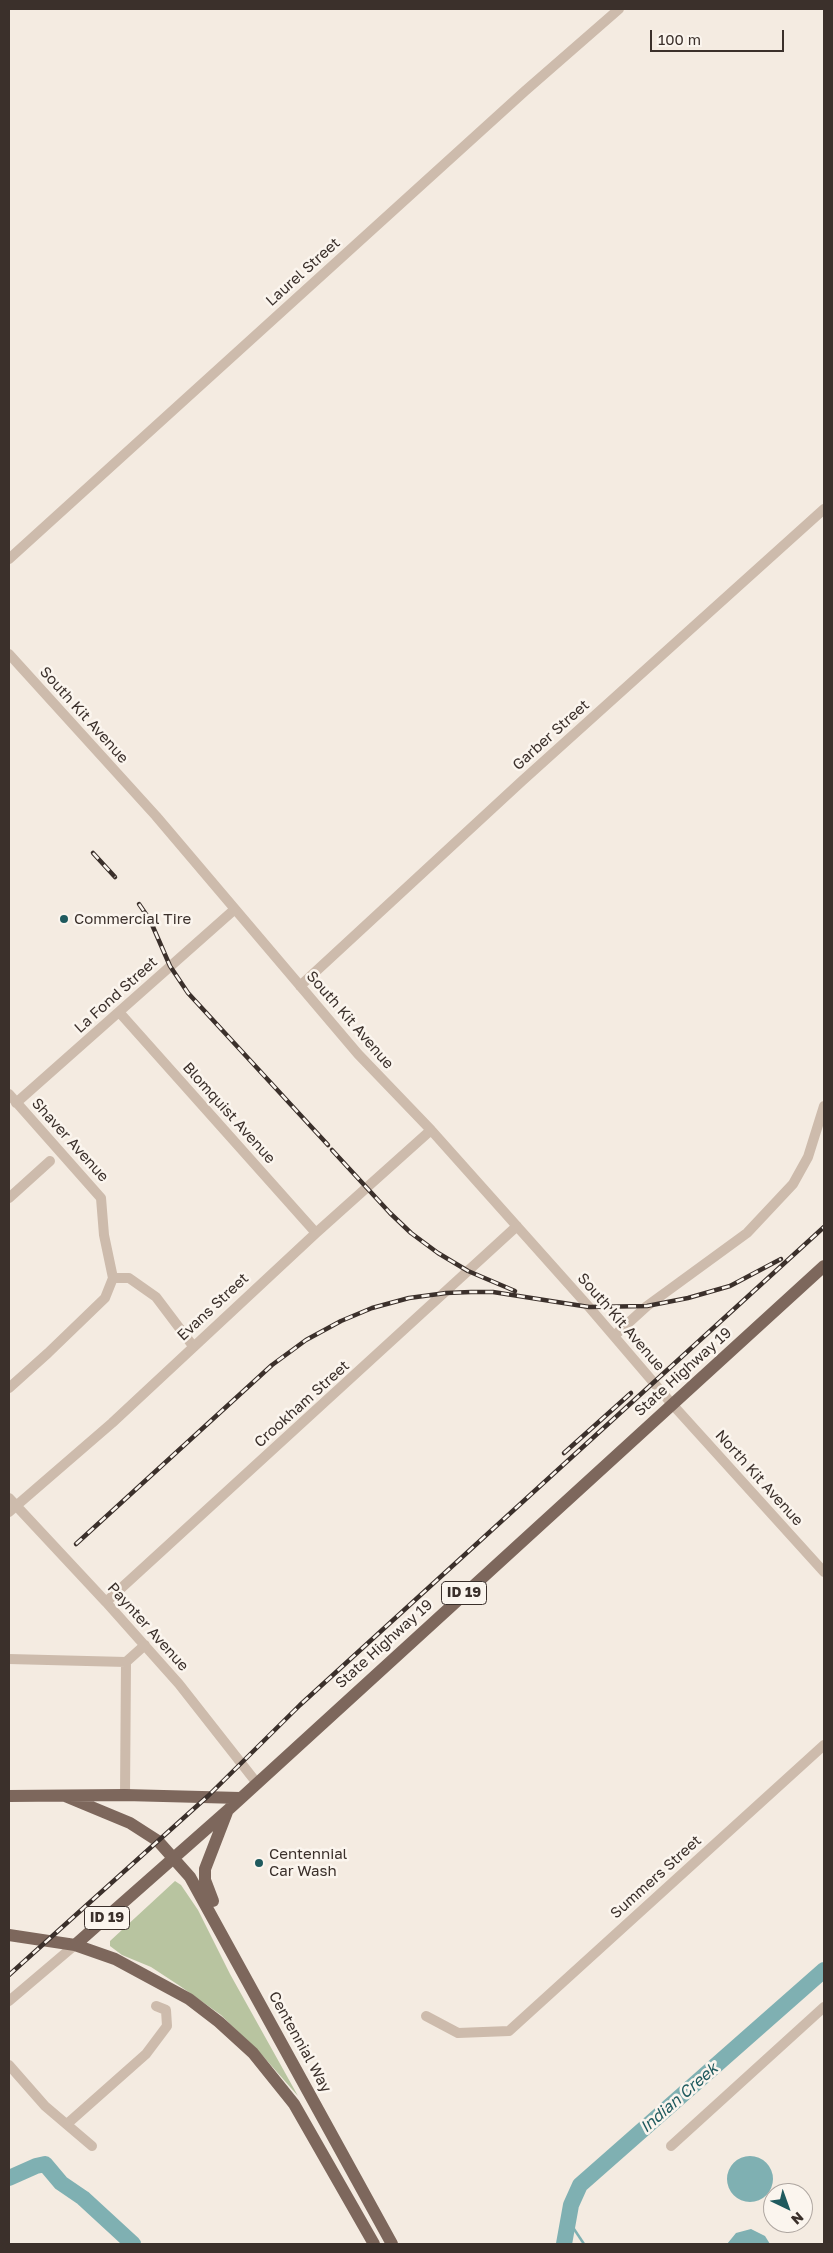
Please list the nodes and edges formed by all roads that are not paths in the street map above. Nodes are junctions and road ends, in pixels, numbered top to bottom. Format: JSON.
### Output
{"nodes":[{"id":1,"x":619,"y":9,"type":"edge"},
{"id":2,"x":824,"y":509,"type":"edge"},
{"id":3,"x":9,"y":559,"type":"edge"},
{"id":4,"x":9,"y":654,"type":"edge"},
{"id":5,"x":235,"y":909,"type":"junction"},
{"id":6,"x":300,"y":986,"type":"junction"},
{"id":7,"x":119,"y":1012,"type":"junction"},
{"id":8,"x":9,"y":1094,"type":"edge"},
{"id":9,"x":16,"y":1103,"type":"junction"},
{"id":10,"x":824,"y":1106,"type":"edge"},
{"id":11,"x":431,"y":1130,"type":"junction"},
{"id":12,"x":50,"y":1161,"type":"dead end"},
{"id":13,"x":9,"y":1198,"type":"edge"},
{"id":14,"x":517,"y":1226,"type":"junction"},
{"id":15,"x":316,"y":1233,"type":"junction"},
{"id":16,"x":824,"y":1266,"type":"edge"},
{"id":17,"x":113,"y":1278,"type":"junction"},
{"id":18,"x":614,"y":1336,"type":"junction"},
{"id":19,"x":193,"y":1346,"type":"junction"},
{"id":20,"x":9,"y":1388,"type":"edge"},
{"id":21,"x":672,"y":1404,"type":"junction"},
{"id":22,"x":9,"y":1498,"type":"edge"},
{"id":23,"x":13,"y":1510,"type":"edge"},
{"id":24,"x":824,"y":1572,"type":"edge"},
{"id":25,"x":106,"y":1602,"type":"junction"},
{"id":26,"x":145,"y":1645,"type":"junction"},
{"id":27,"x":9,"y":1659,"type":"edge"},
{"id":28,"x":126,"y":1662,"type":"junction"},
{"id":29,"x":824,"y":1745,"type":"edge"},
{"id":30,"x":256,"y":1782,"type":"junction"},
{"id":31,"x":125,"y":1795,"type":"junction"},
{"id":32,"x":9,"y":1796,"type":"edge"},
{"id":33,"x":65,"y":1796,"type":"junction"},
{"id":34,"x":240,"y":1798,"type":"junction"},
{"id":35,"x":228,"y":1810,"type":"junction"},
{"id":36,"x":175,"y":1858,"type":"junction"},
{"id":37,"x":9,"y":1935,"type":"edge"},
{"id":38,"x":75,"y":1945,"type":"junction"},
{"id":39,"x":9,"y":2001,"type":"edge"},
{"id":40,"x":156,"y":2006,"type":"dead end"},
{"id":41,"x":824,"y":2007,"type":"edge"},
{"id":42,"x":426,"y":2016,"type":"dead end"},
{"id":43,"x":287,"y":2054,"type":"junction"},
{"id":44,"x":9,"y":2064,"type":"edge"},
{"id":45,"x":67,"y":2124,"type":"junction"},
{"id":46,"x":92,"y":2146,"type":"dead end"},
{"id":47,"x":671,"y":2146,"type":"dead end"},
{"id":48,"x":374,"y":2244,"type":"edge"},
{"id":49,"x":392,"y":2244,"type":"edge"}],
"edges":[{"from":1,"to":3,"type":"street","name":"Laurel Street"},
{"from":2,"to":6,"type":"street","name":"Garber Street"},
{"from":4,"to":5,"type":"street","name":"South Kit Avenue"},
{"from":5,"to":6,"type":"street","name":"South Kit Avenue"},
{"from":5,"to":7,"type":"street","name":"La Fond Street"},
{"from":6,"to":11,"type":"street","name":"South Kit Avenue"},
{"from":7,"to":9,"type":"street","name":"La Fond Street"},
{"from":7,"to":15,"type":"street","name":"Blomquist Avenue"},
{"from":8,"to":9,"type":"street","name":"Shaver Avenue"},
{"from":9,"to":17,"type":"street","name":"Shaver Avenue"},
{"from":10,"to":18,"type":"street"},
{"from":11,"to":14,"type":"street","name":"South Kit Avenue"},
{"from":11,"to":15,"type":"street","name":"Evans Street"},
{"from":12,"to":13,"type":"street"},
{"from":14,"to":18,"type":"street","name":"South Kit Avenue"},
{"from":14,"to":25,"type":"street","name":"Crookham Street"},
{"from":15,"to":19,"type":"street","name":"Evans Street"},
{"from":16,"to":21,"type":"main road","name":"State Highway 19","number":"ID 19"},
{"from":17,"to":19,"type":"street"},
{"from":17,"to":20,"type":"street"},
{"from":18,"to":21,"type":"street","name":"South Kit Avenue"},
{"from":19,"to":23,"type":"street","name":"Evans Street"},
{"from":21,"to":24,"type":"street","name":"North Kit Avenue"},
{"from":21,"to":30,"type":"main road","name":"State Highway 19","number":"ID 19"},
{"from":22,"to":23,"type":"street","name":"Paynter Avenue"},
{"from":23,"to":25,"type":"street","name":"Paynter Avenue"},
{"from":25,"to":26,"type":"street","name":"Paynter Avenue"},
{"from":26,"to":28,"type":"street"},
{"from":26,"to":30,"type":"street","name":"Paynter Avenue"},
{"from":27,"to":28,"type":"street"},
{"from":28,"to":31,"type":"street"},
{"from":29,"to":42,"type":"street","name":"Summers Street"},
{"from":30,"to":34,"type":"main road","name":"State Highway 19","number":"ID 19"},
{"from":31,"to":33,"type":"main road"},
{"from":31,"to":34,"type":"main road"},
{"from":32,"to":33,"type":"main road"},
{"from":33,"to":36,"type":"main road","name":"Centennial Way"},
{"from":34,"to":35,"type":"main road","name":"State Highway 19","number":"ID 19"},
{"from":35,"to":36,"type":"main road","name":"State Highway 19","number":"ID 19"},
{"from":35,"to":43,"type":"main road"},
{"from":36,"to":38,"type":"main road","name":"State Highway 19","number":"ID 19"},
{"from":36,"to":43,"type":"main road","name":"Centennial Way"},
{"from":37,"to":38,"type":"main road"},
{"from":38,"to":39,"type":"street"},
{"from":38,"to":48,"type":"main road"},
{"from":40,"to":45,"type":"street"},
{"from":41,"to":47,"type":"street"},
{"from":43,"to":49,"type":"main road","name":"Centennial Way"},
{"from":44,"to":45,"type":"street"},
{"from":45,"to":46,"type":"street"}]}
